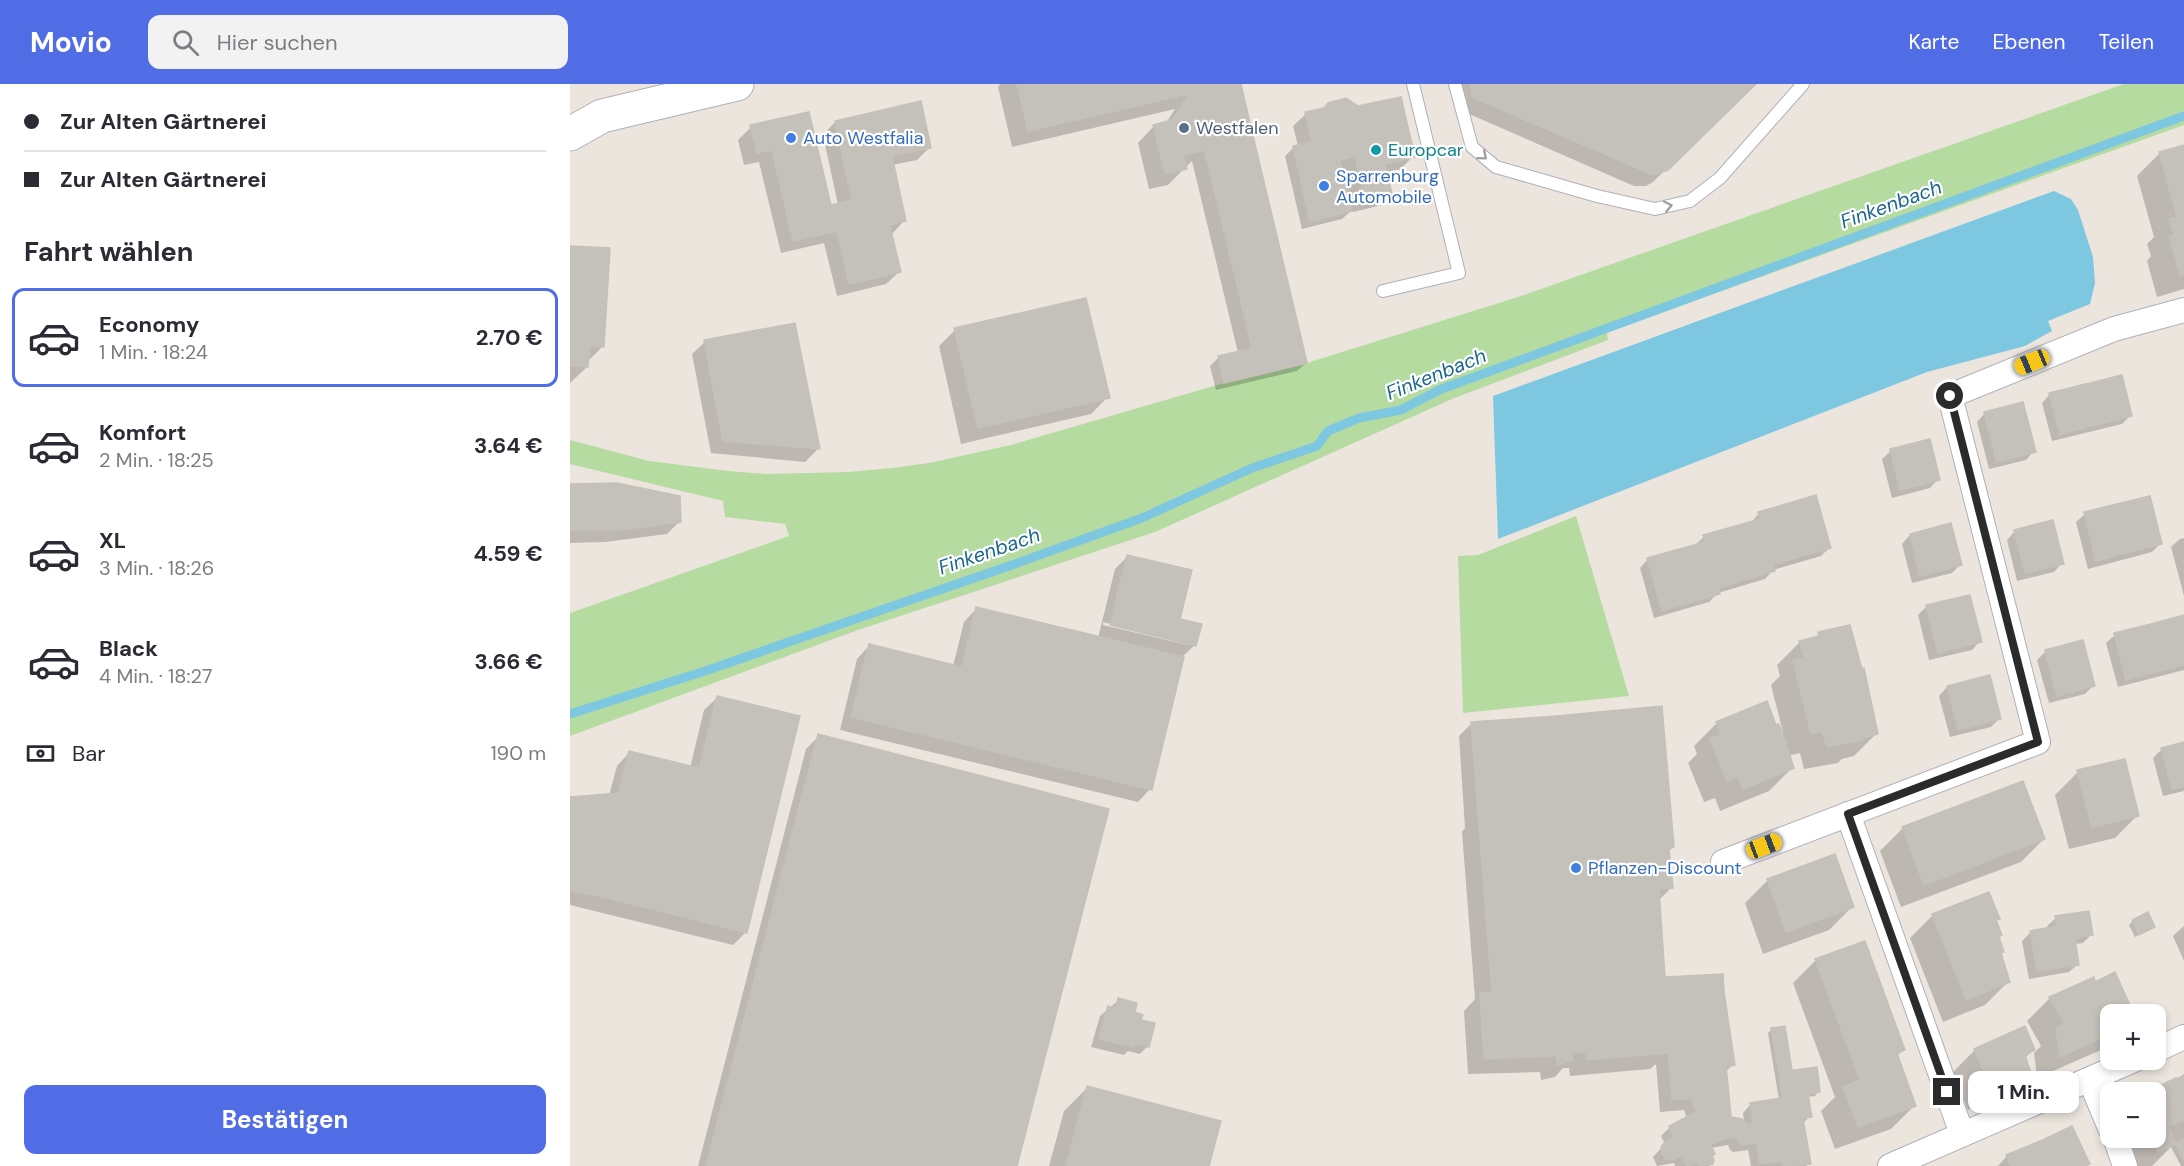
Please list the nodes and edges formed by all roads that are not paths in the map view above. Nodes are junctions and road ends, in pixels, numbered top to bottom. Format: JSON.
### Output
{"nodes":[{"id":1,"x":737,"y":84,"type":"edge"},
{"id":2,"x":1413,"y":84,"type":"edge"},
{"id":3,"x":1455,"y":84,"type":"edge"},
{"id":4,"x":1803,"y":84,"type":"edge"},
{"id":5,"x":586,"y":116,"type":"edge"},
{"id":6,"x":570,"y":134,"type":"edge"},
{"id":7,"x":1383,"y":291,"type":"dead end"},
{"id":8,"x":2184,"y":310,"type":"edge"},
{"id":9,"x":1848,"y":814,"type":"junction"},
{"id":10,"x":1723,"y":862,"type":"dead end"},
{"id":11,"x":2184,"y":1037,"type":"edge"},
{"id":12,"x":2166,"y":1045,"type":"edge"},
{"id":13,"x":2112,"y":1070,"type":"edge"},
{"id":14,"x":2090,"y":1080,"type":"junction"},
{"id":15,"x":2100,"y":1104,"type":"edge"},
{"id":16,"x":1962,"y":1134,"type":"junction"},
{"id":17,"x":2119,"y":1148,"type":"edge"},
{"id":18,"x":1890,"y":1166,"type":"edge"},
{"id":19,"x":2125,"y":1166,"type":"edge"}],
"edges":[{"from":1,"to":5,"type":"street"},
{"from":2,"to":7,"type":"lane"},
{"from":3,"to":4,"type":"lane","one_way":true},
{"from":5,"to":6,"type":"street"},
{"from":8,"to":9,"type":"street"},
{"from":9,"to":10,"type":"street"},
{"from":9,"to":16,"type":"street"},
{"from":11,"to":12,"type":"street"},
{"from":13,"to":14,"type":"street"},
{"from":14,"to":15,"type":"street"},
{"from":14,"to":16,"type":"street"},
{"from":16,"to":18,"type":"street"},
{"from":17,"to":19,"type":"street"}]}
